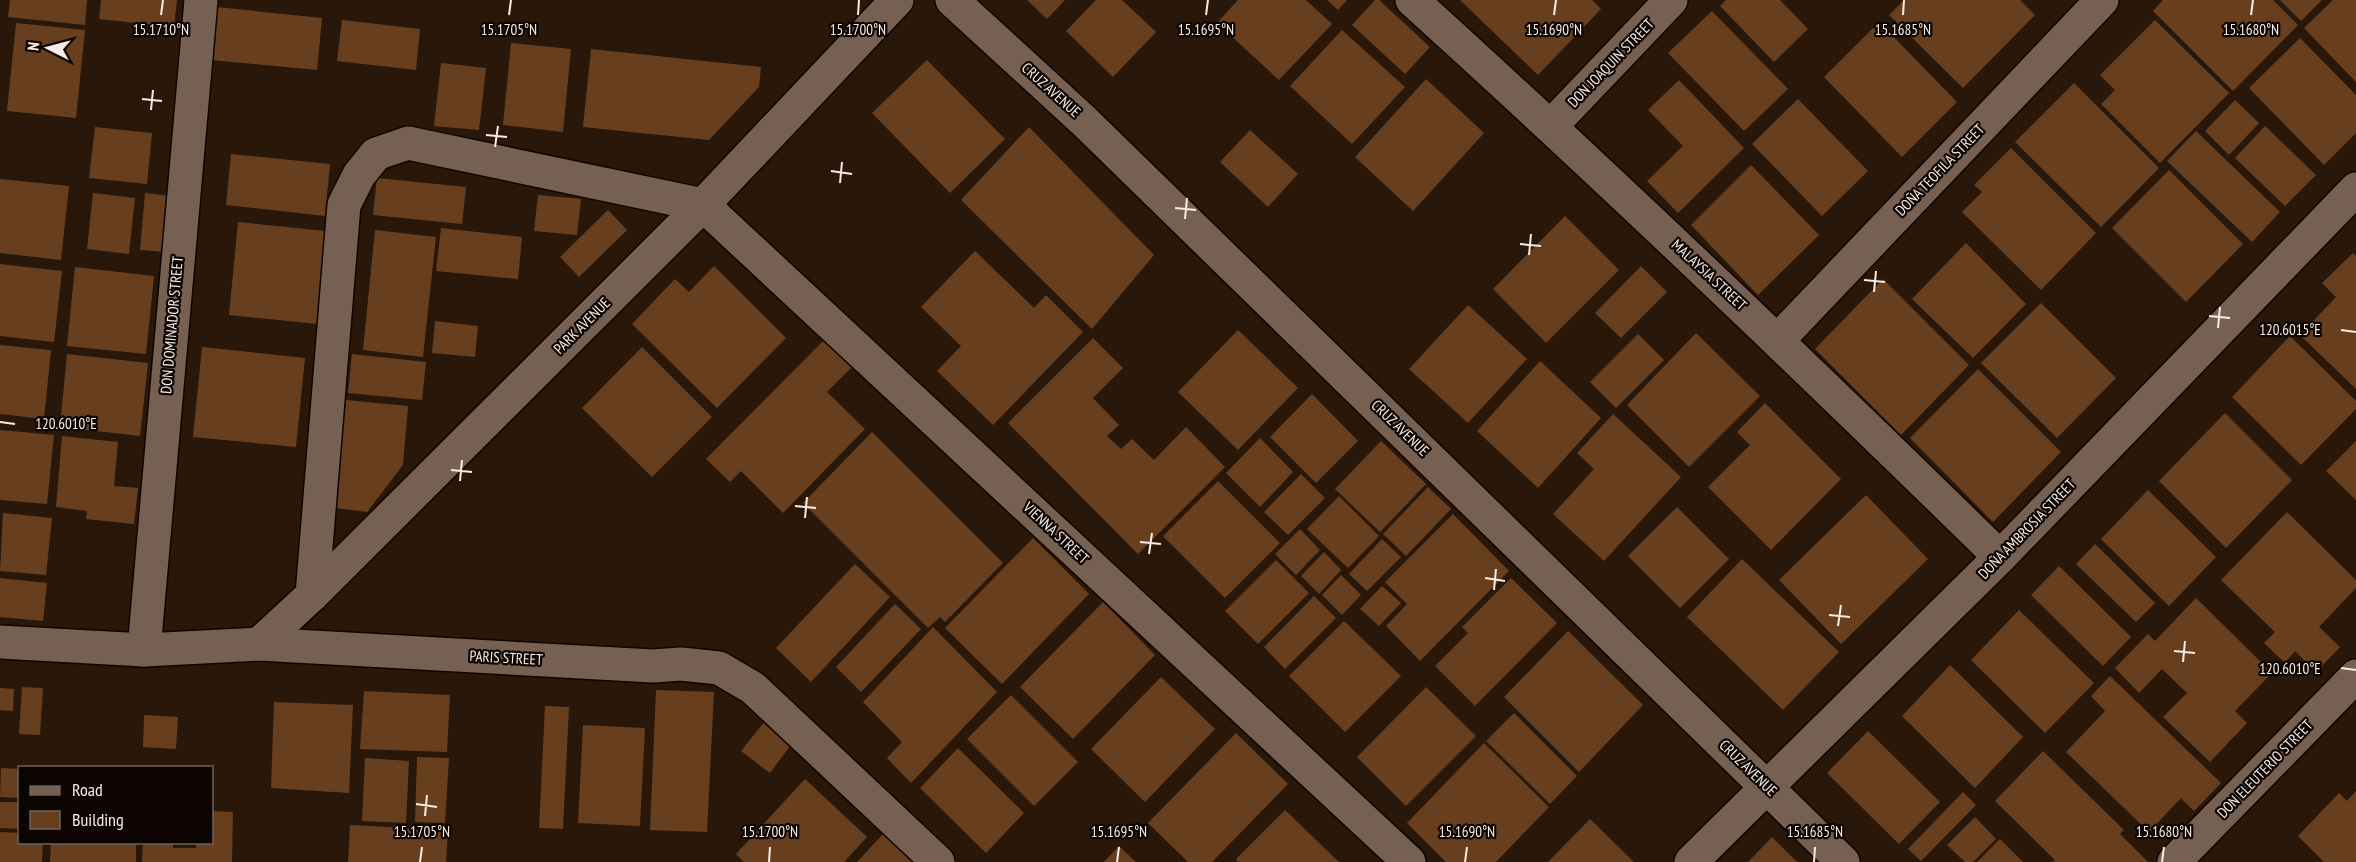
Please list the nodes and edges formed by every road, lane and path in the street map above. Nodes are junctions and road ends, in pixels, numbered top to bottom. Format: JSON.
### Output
{"nodes":[{"id":1,"x":201,"y":0,"type":"edge"},
{"id":2,"x":897,"y":0,"type":"edge"},
{"id":3,"x":952,"y":0,"type":"edge"},
{"id":4,"x":1412,"y":0,"type":"edge"},
{"id":5,"x":1671,"y":0,"type":"edge"},
{"id":6,"x":2102,"y":0,"type":"edge"},
{"id":7,"x":1551,"y":126,"type":"junction"},
{"id":8,"x":2356,"y":189,"type":"edge"},
{"id":9,"x":703,"y":205,"type":"junction"},
{"id":10,"x":1778,"y":340,"type":"junction"},
{"id":11,"x":2000,"y":557,"type":"junction"},
{"id":12,"x":312,"y":595,"type":"junction"},
{"id":13,"x":0,"y":642,"type":"edge"},
{"id":14,"x":259,"y":645,"type":"junction"},
{"id":15,"x":144,"y":650,"type":"junction"},
{"id":16,"x":2356,"y":676,"type":"edge"},
{"id":17,"x":1767,"y":786,"type":"junction"},
{"id":18,"x":938,"y":862,"type":"edge"},
{"id":19,"x":1409,"y":862,"type":"edge"},
{"id":20,"x":1691,"y":862,"type":"edge"},
{"id":21,"x":1843,"y":862,"type":"edge"},
{"id":22,"x":2174,"y":862,"type":"edge"}],
"edges":[{"from":1,"to":15,"type":"street","name":"DON DOMINADOR STREET"},
{"from":2,"to":9,"type":"street","name":"PARK AVENUE"},
{"from":3,"to":17,"type":"street","name":"CRUZ AVENUE"},
{"from":4,"to":7,"type":"street","name":"MALAYSIA STREET"},
{"from":5,"to":7,"type":"street","name":"DON JOAQUIN STREET"},
{"from":6,"to":10,"type":"street","name":"DOÑA TEOFILA STREET"},
{"from":7,"to":10,"type":"street","name":"MALAYSIA STREET"},
{"from":8,"to":11,"type":"street","name":"DOÑA AMBROSIA STREET"},
{"from":9,"to":12,"type":"street","name":"PARK AVENUE"},
{"from":9,"to":12,"type":"street"},
{"from":9,"to":19,"type":"street","name":"VIENNA STREET"},
{"from":10,"to":11,"type":"street","name":"MALAYSIA STREET"},
{"from":11,"to":17,"type":"street","name":"DOÑA AMBROSIA STREET"},
{"from":12,"to":14,"type":"street","name":"PARK AVENUE"},
{"from":13,"to":15,"type":"street","name":"PARIS STREET"},
{"from":14,"to":15,"type":"street","name":"PARIS STREET"},
{"from":14,"to":18,"type":"street","name":"PARIS STREET"},
{"from":16,"to":22,"type":"street","name":"DON ELEUTERIO STREET"},
{"from":17,"to":20,"type":"street","name":"DOÑA AMBROSIA STREET"},
{"from":17,"to":21,"type":"street","name":"CRUZ AVENUE"}]}
